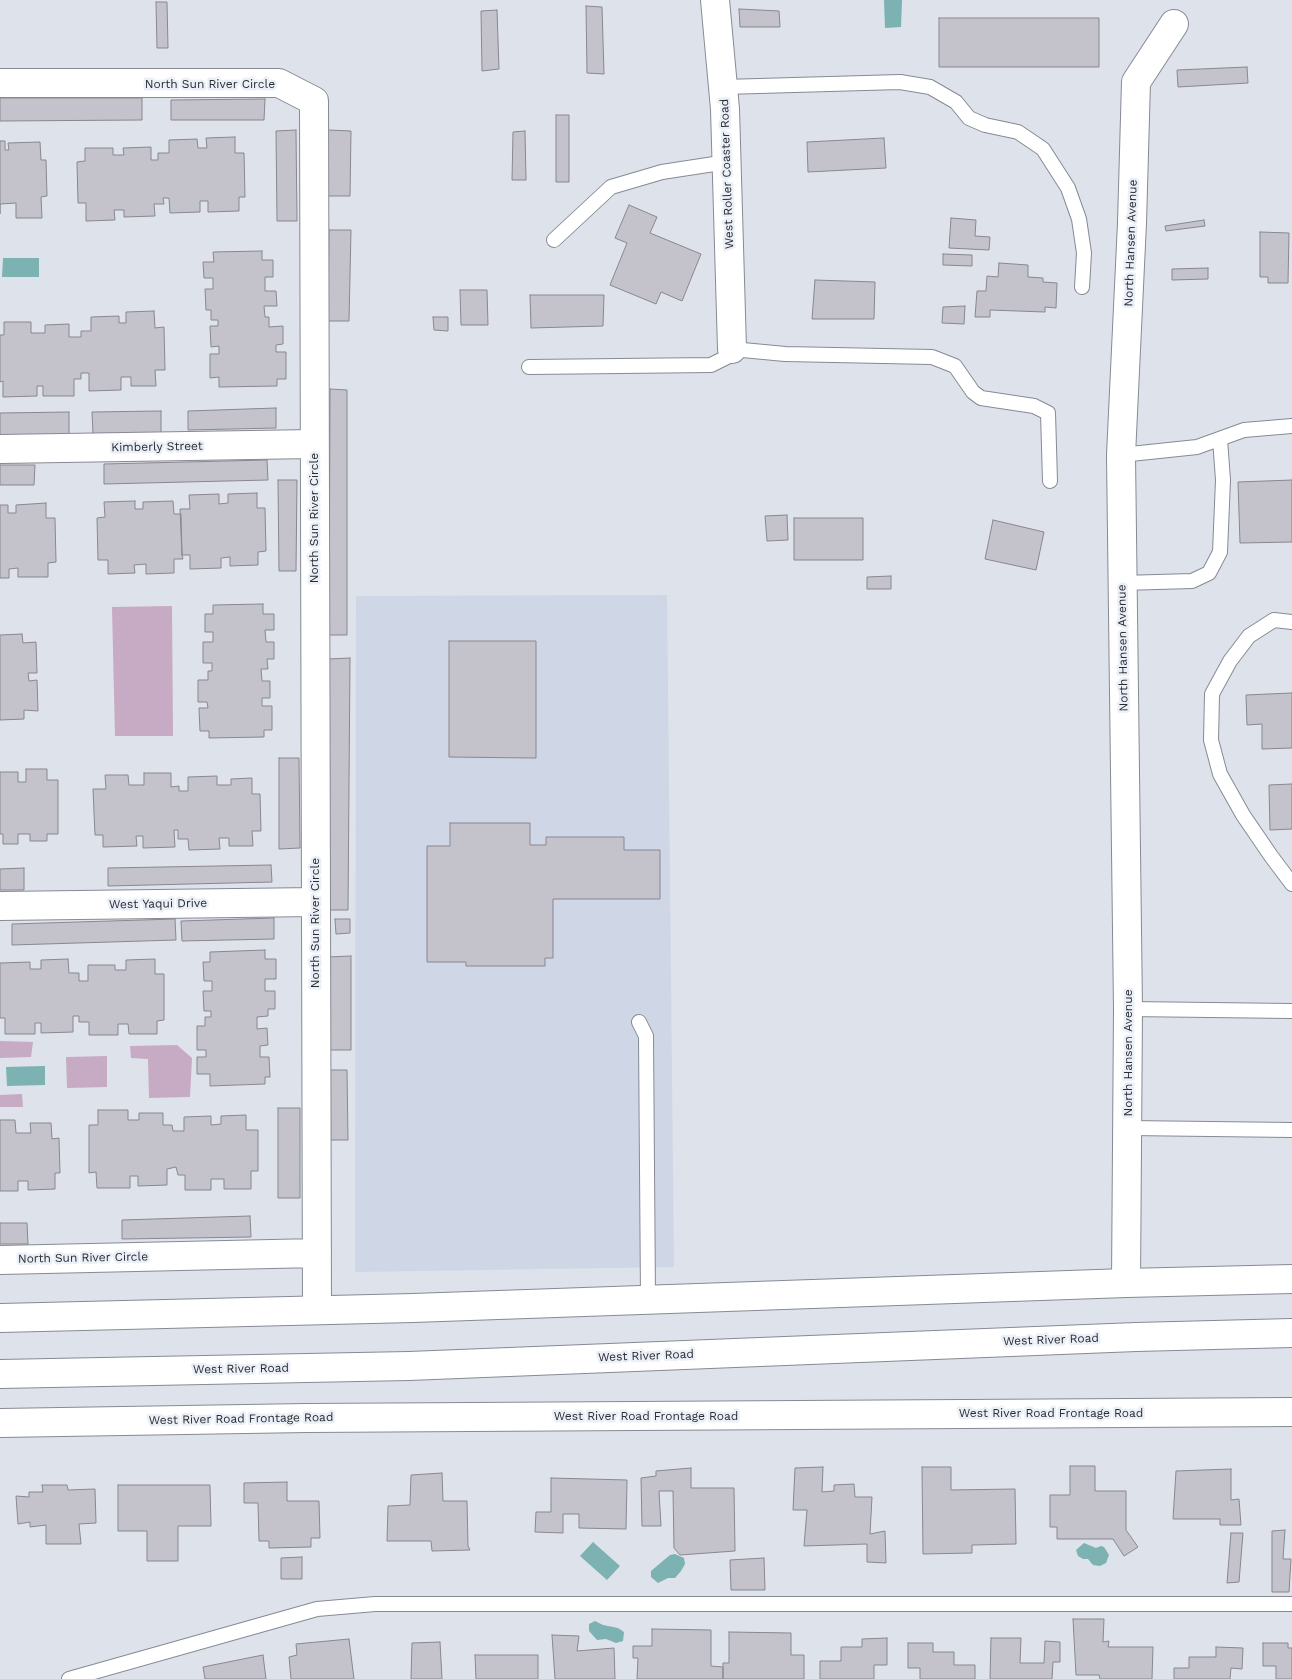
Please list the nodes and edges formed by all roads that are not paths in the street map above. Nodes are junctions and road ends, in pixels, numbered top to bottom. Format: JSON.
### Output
{"nodes":[{"id":1,"x":715,"y":0,"type":"edge"},
{"id":2,"x":1174,"y":24,"type":"dead end"},
{"id":3,"x":0,"y":83,"type":"edge"},
{"id":4,"x":724,"y":87,"type":"junction"},
{"id":5,"x":727,"y":162,"type":"junction"},
{"id":6,"x":554,"y":240,"type":"dead end"},
{"id":7,"x":1082,"y":286,"type":"dead end"},
{"id":8,"x":732,"y":349,"type":"junction"},
{"id":9,"x":529,"y":366,"type":"dead end"},
{"id":10,"x":1292,"y":426,"type":"edge"},
{"id":11,"x":1220,"y":439,"type":"junction"},
{"id":12,"x":314,"y":444,"type":"junction"},
{"id":13,"x":0,"y":450,"type":"edge"},
{"id":14,"x":1121,"y":455,"type":"junction"},
{"id":15,"x":1050,"y":481,"type":"dead end"},
{"id":16,"x":1122,"y":583,"type":"junction"},
{"id":17,"x":1292,"y":622,"type":"edge"},
{"id":18,"x":1292,"y":884,"type":"edge"},
{"id":19,"x":315,"y":902,"type":"junction"},
{"id":20,"x":0,"y":906,"type":"edge"},
{"id":21,"x":1128,"y":1009,"type":"junction"},
{"id":22,"x":1292,"y":1011,"type":"edge"},
{"id":23,"x":639,"y":1022,"type":"dead end"},
{"id":24,"x":1128,"y":1128,"type":"junction"},
{"id":25,"x":1292,"y":1130,"type":"edge"},
{"id":26,"x":317,"y":1253,"type":"junction"},
{"id":27,"x":0,"y":1260,"type":"edge"},
{"id":28,"x":1292,"y":1279,"type":"edge"},
{"id":29,"x":1126,"y":1283,"type":"junction"},
{"id":30,"x":648,"y":1299,"type":"junction"},
{"id":31,"x":317,"y":1310,"type":"junction"},
{"id":32,"x":0,"y":1318,"type":"edge"},
{"id":33,"x":1292,"y":1333,"type":"edge"},
{"id":34,"x":0,"y":1374,"type":"edge"},
{"id":35,"x":1292,"y":1412,"type":"edge"},
{"id":36,"x":0,"y":1423,"type":"edge"},
{"id":37,"x":1292,"y":1604,"type":"edge"},
{"id":38,"x":68,"y":1679,"type":"edge"}],
"edges":[{"from":1,"to":4,"type":"street","name":"West Roller Coaster Road"},
{"from":2,"to":14,"type":"street","name":"North Hansen Avenue"},
{"from":3,"to":12,"type":"street","name":"North Sun River Circle"},
{"from":4,"to":5,"type":"street","name":"West Roller Coaster Road"},
{"from":4,"to":7,"type":"lane"},
{"from":5,"to":6,"type":"lane"},
{"from":5,"to":8,"type":"street","name":"West Roller Coaster Road"},
{"from":8,"to":9,"type":"lane"},
{"from":8,"to":15,"type":"lane"},
{"from":10,"to":11,"type":"lane"},
{"from":11,"to":14,"type":"lane"},
{"from":11,"to":16,"type":"lane"},
{"from":12,"to":13,"type":"street","name":"Kimberly Street"},
{"from":12,"to":19,"type":"street","name":"North Sun River Circle"},
{"from":14,"to":16,"type":"street","name":"North Hansen Avenue"},
{"from":16,"to":21,"type":"street","name":"North Hansen Avenue"},
{"from":17,"to":18,"type":"lane"},
{"from":19,"to":20,"type":"street","name":"West Yaqui Drive"},
{"from":19,"to":26,"type":"street","name":"North Sun River Circle"},
{"from":21,"to":22,"type":"lane"},
{"from":21,"to":24,"type":"street","name":"North Hansen Avenue"},
{"from":23,"to":30,"type":"lane"},
{"from":24,"to":25,"type":"lane"},
{"from":24,"to":29,"type":"street","name":"North Hansen Avenue"},
{"from":26,"to":27,"type":"street","name":"North Sun River Circle"},
{"from":26,"to":31,"type":"street","name":"North Sun River Circle"},
{"from":28,"to":29,"type":"street"},
{"from":29,"to":30,"type":"street"},
{"from":30,"to":31,"type":"street"},
{"from":31,"to":32,"type":"street"},
{"from":33,"to":34,"type":"street","name":"West River Road"},
{"from":35,"to":36,"type":"street","name":"West River Road Frontage Road"},
{"from":37,"to":38,"type":"lane"}]}
